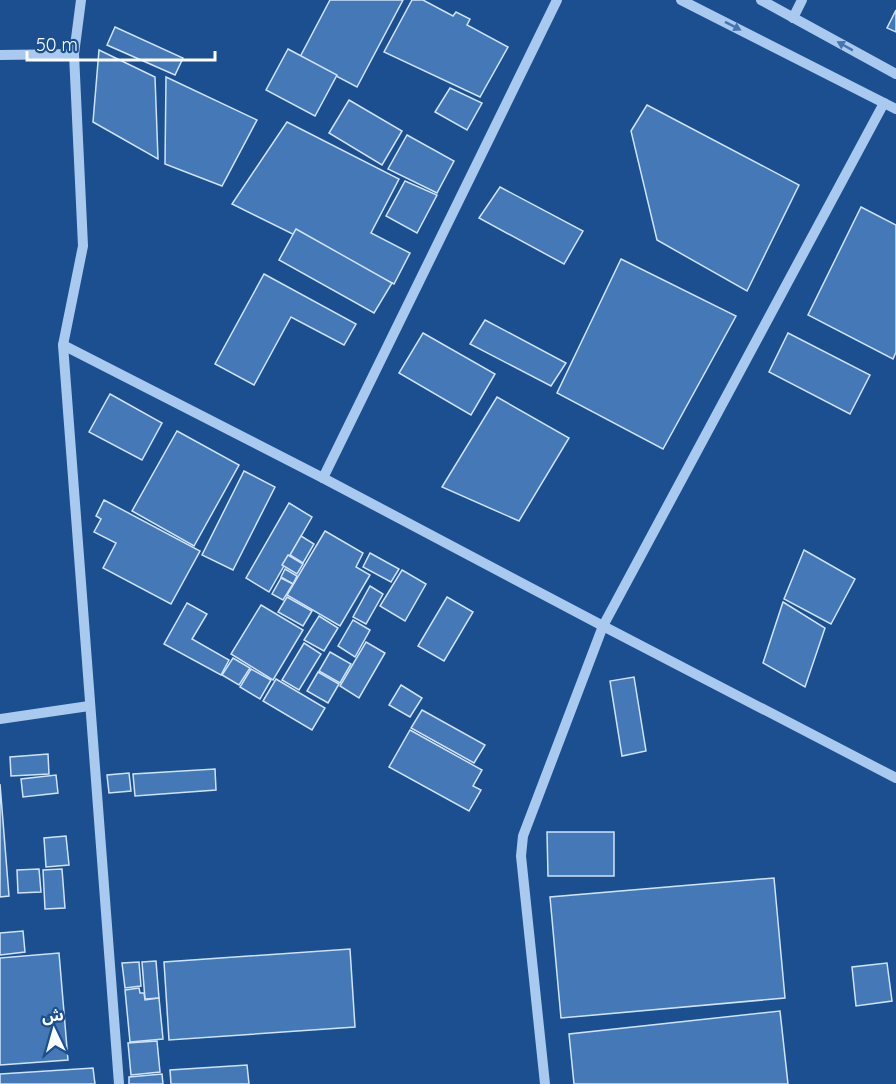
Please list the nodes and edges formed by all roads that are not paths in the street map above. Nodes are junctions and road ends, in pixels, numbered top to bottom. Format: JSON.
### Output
{"nodes":[{"id":1,"x":81,"y":0,"type":"edge"},
{"id":2,"x":557,"y":0,"type":"edge"},
{"id":3,"x":681,"y":0,"type":"edge"},
{"id":4,"x":761,"y":0,"type":"edge"},
{"id":5,"x":802,"y":0,"type":"edge"},
{"id":6,"x":793,"y":18,"type":"junction"},
{"id":7,"x":74,"y":54,"type":"junction"},
{"id":8,"x":0,"y":55,"type":"edge"},
{"id":9,"x":896,"y":74,"type":"edge"},
{"id":10,"x":884,"y":103,"type":"junction"},
{"id":11,"x":896,"y":109,"type":"edge"},
{"id":12,"x":63,"y":345,"type":"junction"},
{"id":13,"x":324,"y":478,"type":"junction"},
{"id":14,"x":603,"y":626,"type":"junction"},
{"id":15,"x":89,"y":706,"type":"junction"},
{"id":16,"x":0,"y":719,"type":"edge"},
{"id":17,"x":896,"y":777,"type":"edge"},
{"id":18,"x":119,"y":1084,"type":"edge"},
{"id":19,"x":545,"y":1084,"type":"edge"}],
"edges":[{"from":1,"to":7,"type":"street"},
{"from":2,"to":13,"type":"street"},
{"from":3,"to":10,"type":"street","one_way":true},
{"from":4,"to":6,"type":"street"},
{"from":5,"to":6,"type":"street"},
{"from":9,"to":6,"type":"street","one_way":true},
{"from":7,"to":8,"type":"street"},
{"from":7,"to":12,"type":"street"},
{"from":10,"to":11,"type":"street"},
{"from":10,"to":14,"type":"street"},
{"from":12,"to":13,"type":"street"},
{"from":12,"to":15,"type":"street"},
{"from":13,"to":14,"type":"street"},
{"from":14,"to":17,"type":"street"},
{"from":14,"to":19,"type":"street"},
{"from":15,"to":16,"type":"street"},
{"from":15,"to":18,"type":"street"}]}
